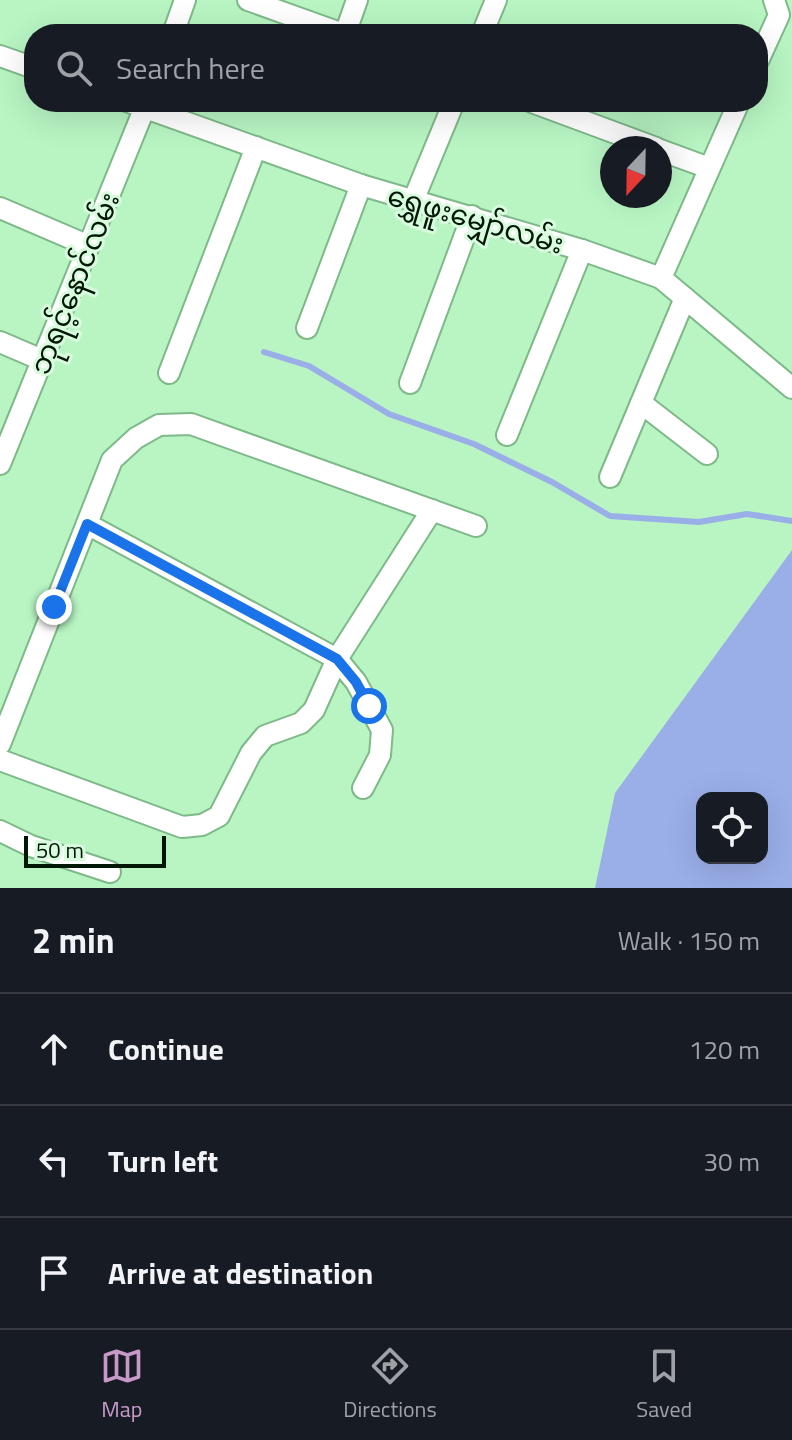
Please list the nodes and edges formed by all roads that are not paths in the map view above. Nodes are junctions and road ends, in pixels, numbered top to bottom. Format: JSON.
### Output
{"nodes":[{"id":1,"x":185,"y":0,"type":"edge"},
{"id":2,"x":248,"y":0,"type":"edge"},
{"id":3,"x":357,"y":0,"type":"edge"},
{"id":4,"x":496,"y":0,"type":"edge"},
{"id":5,"x":781,"y":13,"type":"edge"},
{"id":6,"x":177,"y":24,"type":"edge"},
{"id":7,"x":316,"y":24,"type":"edge"},
{"id":8,"x":348,"y":24,"type":"edge"},
{"id":9,"x":486,"y":24,"type":"edge"},
{"id":10,"x":768,"y":40,"type":"edge"},
{"id":11,"x":0,"y":56,"type":"edge"},
{"id":12,"x":24,"y":64,"type":"edge"},
{"id":13,"x":137,"y":112,"type":"edge"},
{"id":14,"x":162,"y":112,"type":"edge"},
{"id":15,"x":450,"y":112,"type":"edge"},
{"id":16,"x":559,"y":112,"type":"edge"},
{"id":17,"x":734,"y":112,"type":"edge"},
{"id":18,"x":623,"y":136,"type":"edge"},
{"id":19,"x":256,"y":147,"type":"junction"},
{"id":20,"x":672,"y":154,"type":"edge"},
{"id":21,"x":709,"y":168,"type":"junction"},
{"id":22,"x":361,"y":185,"type":"junction"},
{"id":23,"x":413,"y":201,"type":"junction"},
{"id":24,"x":0,"y":208,"type":"edge"},
{"id":25,"x":472,"y":216,"type":"junction"},
{"id":26,"x":89,"y":246,"type":"junction"},
{"id":27,"x":582,"y":250,"type":"junction"},
{"id":28,"x":661,"y":278,"type":"junction"},
{"id":29,"x":685,"y":298,"type":"junction"},
{"id":30,"x":307,"y":328,"type":"dead end"},
{"id":31,"x":0,"y":342,"type":"edge"},
{"id":32,"x":42,"y":360,"type":"junction"},
{"id":33,"x":169,"y":373,"type":"dead end"},
{"id":34,"x":410,"y":383,"type":"dead end"},
{"id":35,"x":792,"y":388,"type":"edge"},
{"id":36,"x":641,"y":403,"type":"junction"},
{"id":37,"x":507,"y":435,"type":"dead end"},
{"id":38,"x":707,"y":454,"type":"dead end"},
{"id":39,"x":0,"y":464,"type":"edge"},
{"id":40,"x":610,"y":477,"type":"dead end"},
{"id":41,"x":432,"y":510,"type":"junction"},
{"id":42,"x":87,"y":524,"type":"junction"},
{"id":43,"x":476,"y":526,"type":"dead end"},
{"id":44,"x":337,"y":659,"type":"junction"},
{"id":45,"x":0,"y":744,"type":"edge"},
{"id":46,"x":0,"y":760,"type":"edge"},
{"id":47,"x":363,"y":788,"type":"dead end"},
{"id":48,"x":0,"y":831,"type":"edge"},
{"id":49,"x":110,"y":872,"type":"dead end"}],
"edges":[{"from":1,"to":6,"type":"street"},
{"from":2,"to":7,"type":"street"},
{"from":3,"to":8,"type":"street"},
{"from":4,"to":9,"type":"street"},
{"from":5,"to":10,"type":"street"},
{"from":11,"to":12,"type":"street"},
{"from":13,"to":26,"type":"street","name":"ဘုရင့်နောင်လမ်း"},
{"from":14,"to":19,"type":"street","name":"ရွှေဖူးမျှော်လမ်း"},
{"from":15,"to":23,"type":"street"},
{"from":16,"to":18,"type":"street"},
{"from":17,"to":21,"type":"street"},
{"from":19,"to":22,"type":"street","name":"ရွှေဖူးမျှော်လမ်း"},
{"from":19,"to":33,"type":"street"},
{"from":20,"to":21,"type":"street"},
{"from":21,"to":28,"type":"street"},
{"from":22,"to":23,"type":"street","name":"ရွှေဖူးမျှော်လမ်း"},
{"from":22,"to":30,"type":"street"},
{"from":23,"to":25,"type":"street","name":"ရွှေဖူးမျှော်လမ်း"},
{"from":24,"to":26,"type":"street"},
{"from":25,"to":27,"type":"street","name":"ရွှေဖူးမျှော်လမ်း"},
{"from":25,"to":34,"type":"street"},
{"from":26,"to":32,"type":"street","name":"ဘုရင့်နောင်လမ်း"},
{"from":27,"to":28,"type":"street","name":"ရွှေဖူးမျှော်လမ်း"},
{"from":27,"to":37,"type":"street"},
{"from":28,"to":29,"type":"street","name":"ရွှေဖူးမျှော်လမ်း"},
{"from":29,"to":35,"type":"street","name":"ရွှေဖူးမျှော်လမ်း"},
{"from":29,"to":36,"type":"street"},
{"from":31,"to":32,"type":"street"},
{"from":32,"to":39,"type":"street","name":"ဘုရင့်နောင်လမ်း"},
{"from":36,"to":38,"type":"street"},
{"from":36,"to":40,"type":"street"},
{"from":41,"to":42,"type":"street"},
{"from":41,"to":43,"type":"street"},
{"from":41,"to":44,"type":"street"},
{"from":42,"to":44,"type":"street"},
{"from":42,"to":45,"type":"street"},
{"from":44,"to":46,"type":"street"},
{"from":44,"to":47,"type":"street"},
{"from":48,"to":49,"type":"street"}]}
